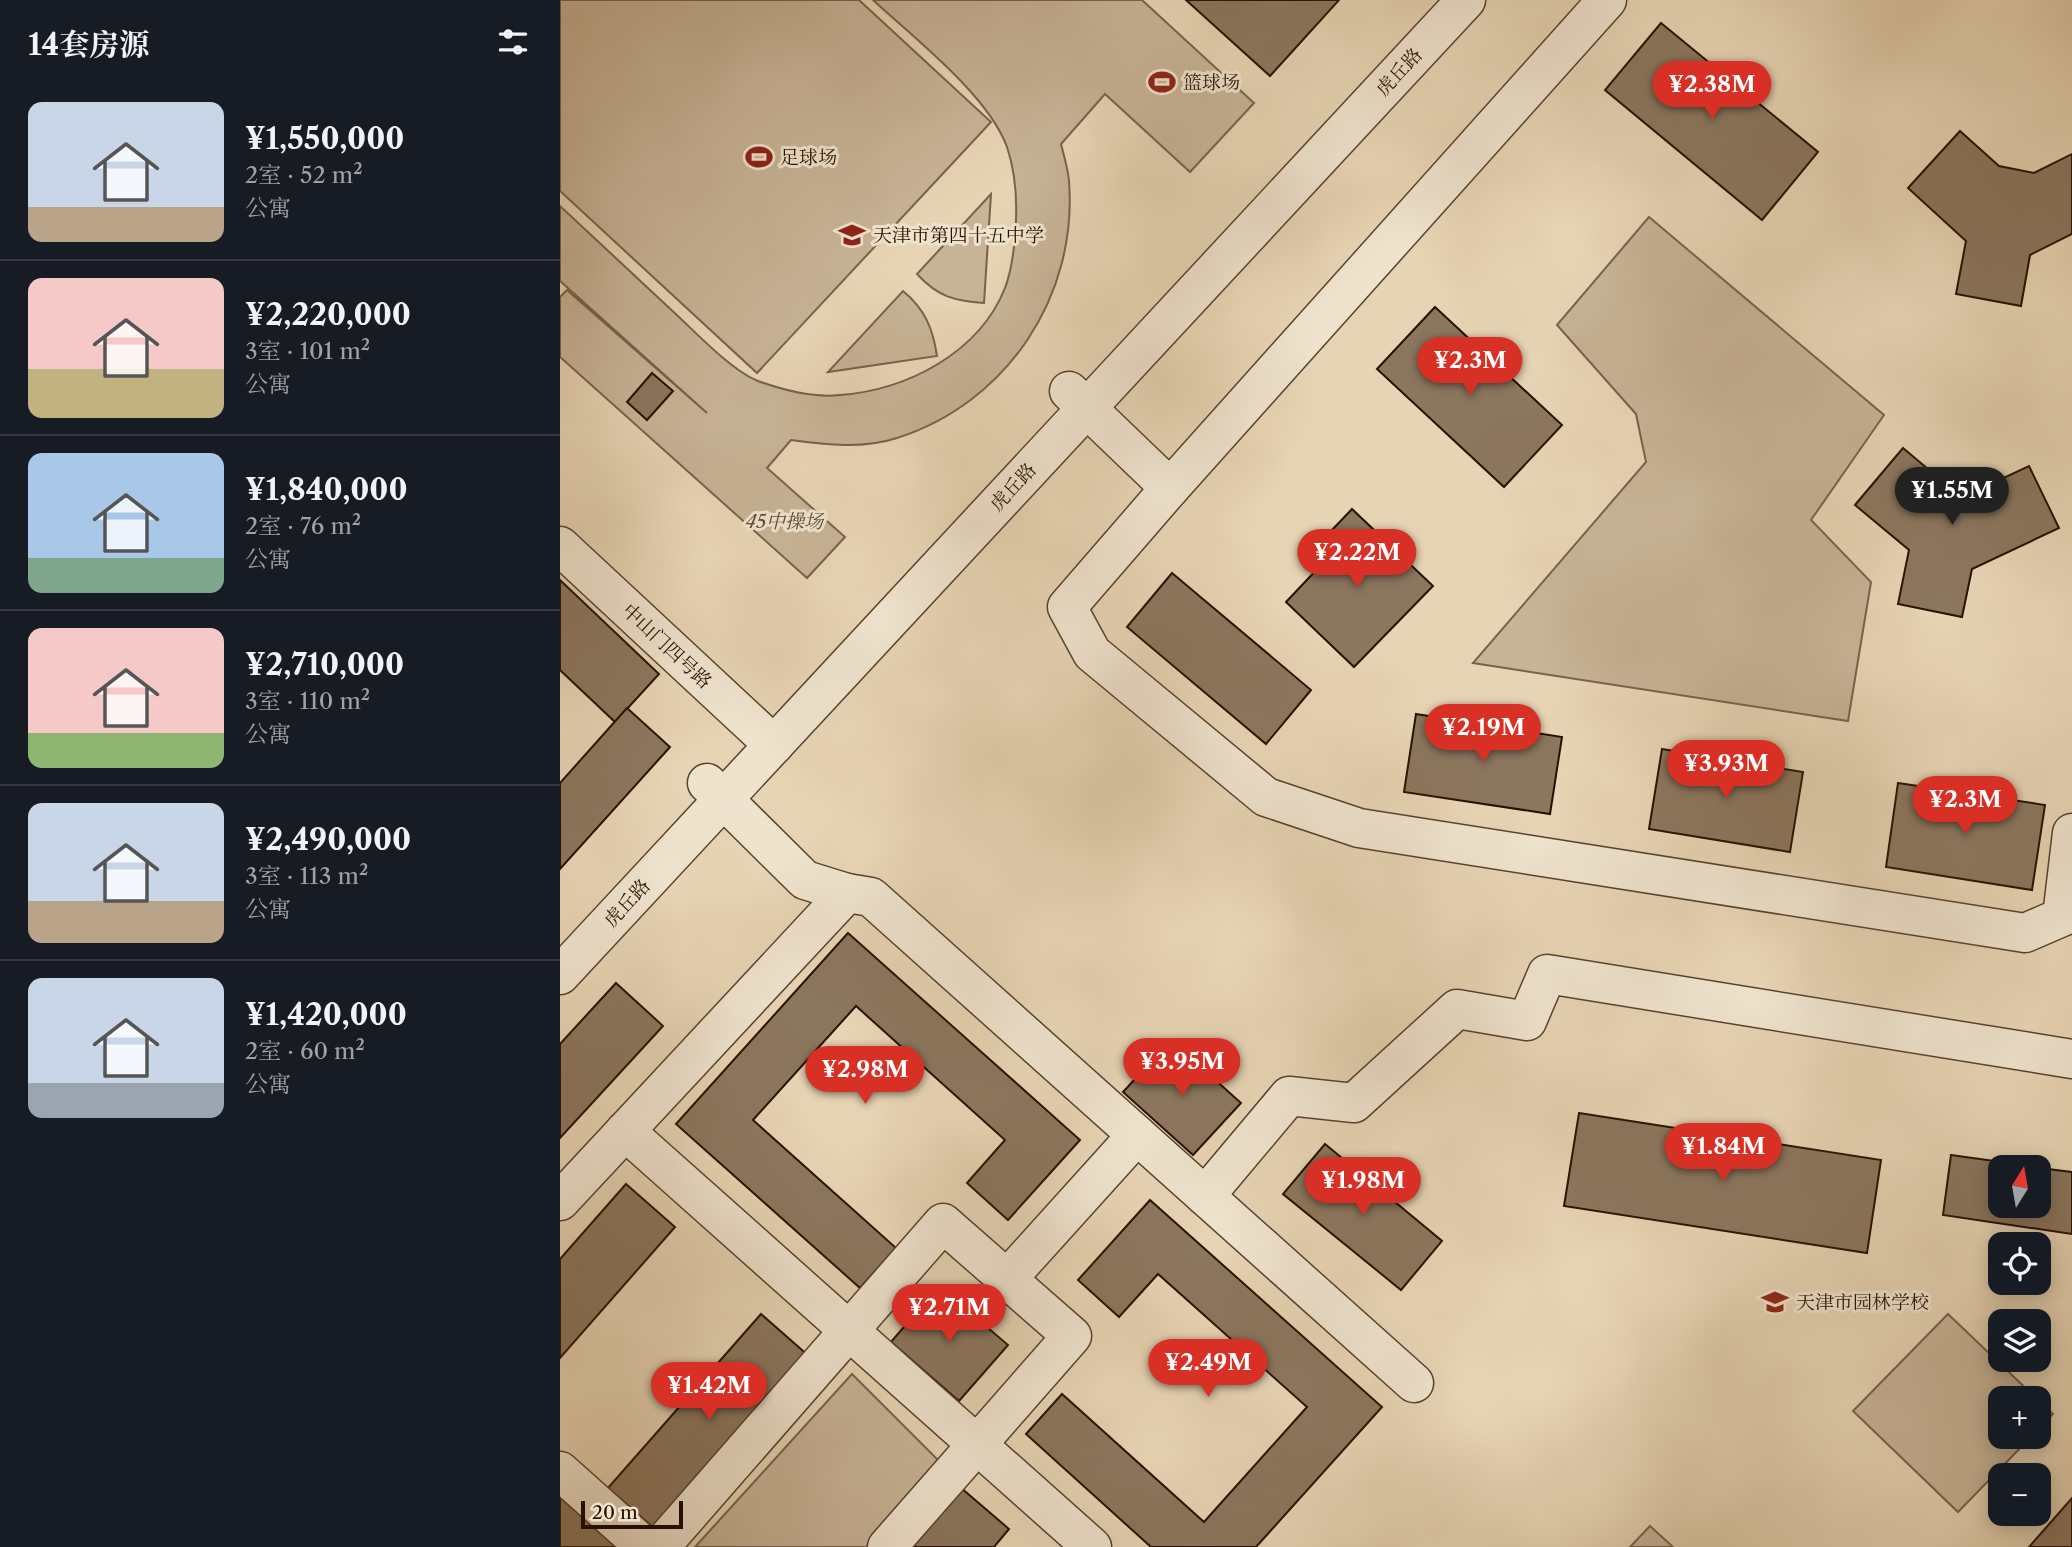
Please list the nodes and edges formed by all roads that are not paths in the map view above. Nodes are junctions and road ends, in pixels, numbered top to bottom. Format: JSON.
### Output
{"nodes":[{"id":1,"x":1430,"y":0,"type":"edge"},
{"id":2,"x":1466,"y":0,"type":"edge"},
{"id":3,"x":1607,"y":0,"type":"edge"},
{"id":4,"x":1077,"y":399,"type":"junction"},
{"id":5,"x":1170,"y":488,"type":"junction"},
{"id":6,"x":560,"y":546,"type":"edge"},
{"id":7,"x":764,"y":737,"type":"junction"},
{"id":8,"x":715,"y":791,"type":"junction"},
{"id":9,"x":2072,"y":833,"type":"edge"},
{"id":10,"x":847,"y":892,"type":"junction"},
{"id":11,"x":565,"y":947,"type":"edge"},
{"id":12,"x":2072,"y":1059,"type":"edge"},
{"id":13,"x":625,"y":1131,"type":"junction"},
{"id":14,"x":1137,"y":1135,"type":"junction"},
{"id":15,"x":1205,"y":1196,"type":"junction"},
{"id":16,"x":560,"y":1201,"type":"edge"},
{"id":17,"x":1007,"y":1279,"type":"junction"},
{"id":18,"x":849,"y":1331,"type":"junction"},
{"id":19,"x":1414,"y":1383,"type":"dead end"},
{"id":20,"x":977,"y":1444,"type":"junction"},
{"id":21,"x":560,"y":1471,"type":"edge"},
{"id":22,"x":645,"y":1547,"type":"edge"},
{"id":23,"x":660,"y":1547,"type":"edge"},
{"id":24,"x":887,"y":1547,"type":"edge"},
{"id":25,"x":1092,"y":1547,"type":"edge"}],
"edges":[{"from":1,"to":4,"type":"street","name":"虎丘路"},
{"from":2,"to":4,"type":"street","name":"虎丘路"},
{"from":3,"to":5,"type":"street"},
{"from":4,"to":5,"type":"street"},
{"from":4,"to":7,"type":"street","name":"虎丘路"},
{"from":5,"to":9,"type":"street"},
{"from":6,"to":7,"type":"street","name":"中山门四号路"},
{"from":7,"to":8,"type":"street","name":"虎丘路"},
{"from":8,"to":10,"type":"street"},
{"from":8,"to":11,"type":"street","name":"虎丘路"},
{"from":10,"to":13,"type":"street"},
{"from":10,"to":14,"type":"street"},
{"from":12,"to":15,"type":"street"},
{"from":13,"to":16,"type":"street"},
{"from":13,"to":18,"type":"street"},
{"from":14,"to":15,"type":"street"},
{"from":14,"to":17,"type":"street"},
{"from":15,"to":19,"type":"street"},
{"from":17,"to":18,"type":"street"},
{"from":17,"to":20,"type":"street"},
{"from":18,"to":20,"type":"street"},
{"from":18,"to":23,"type":"street"},
{"from":20,"to":24,"type":"street"},
{"from":20,"to":25,"type":"street"},
{"from":21,"to":22,"type":"street"}]}
